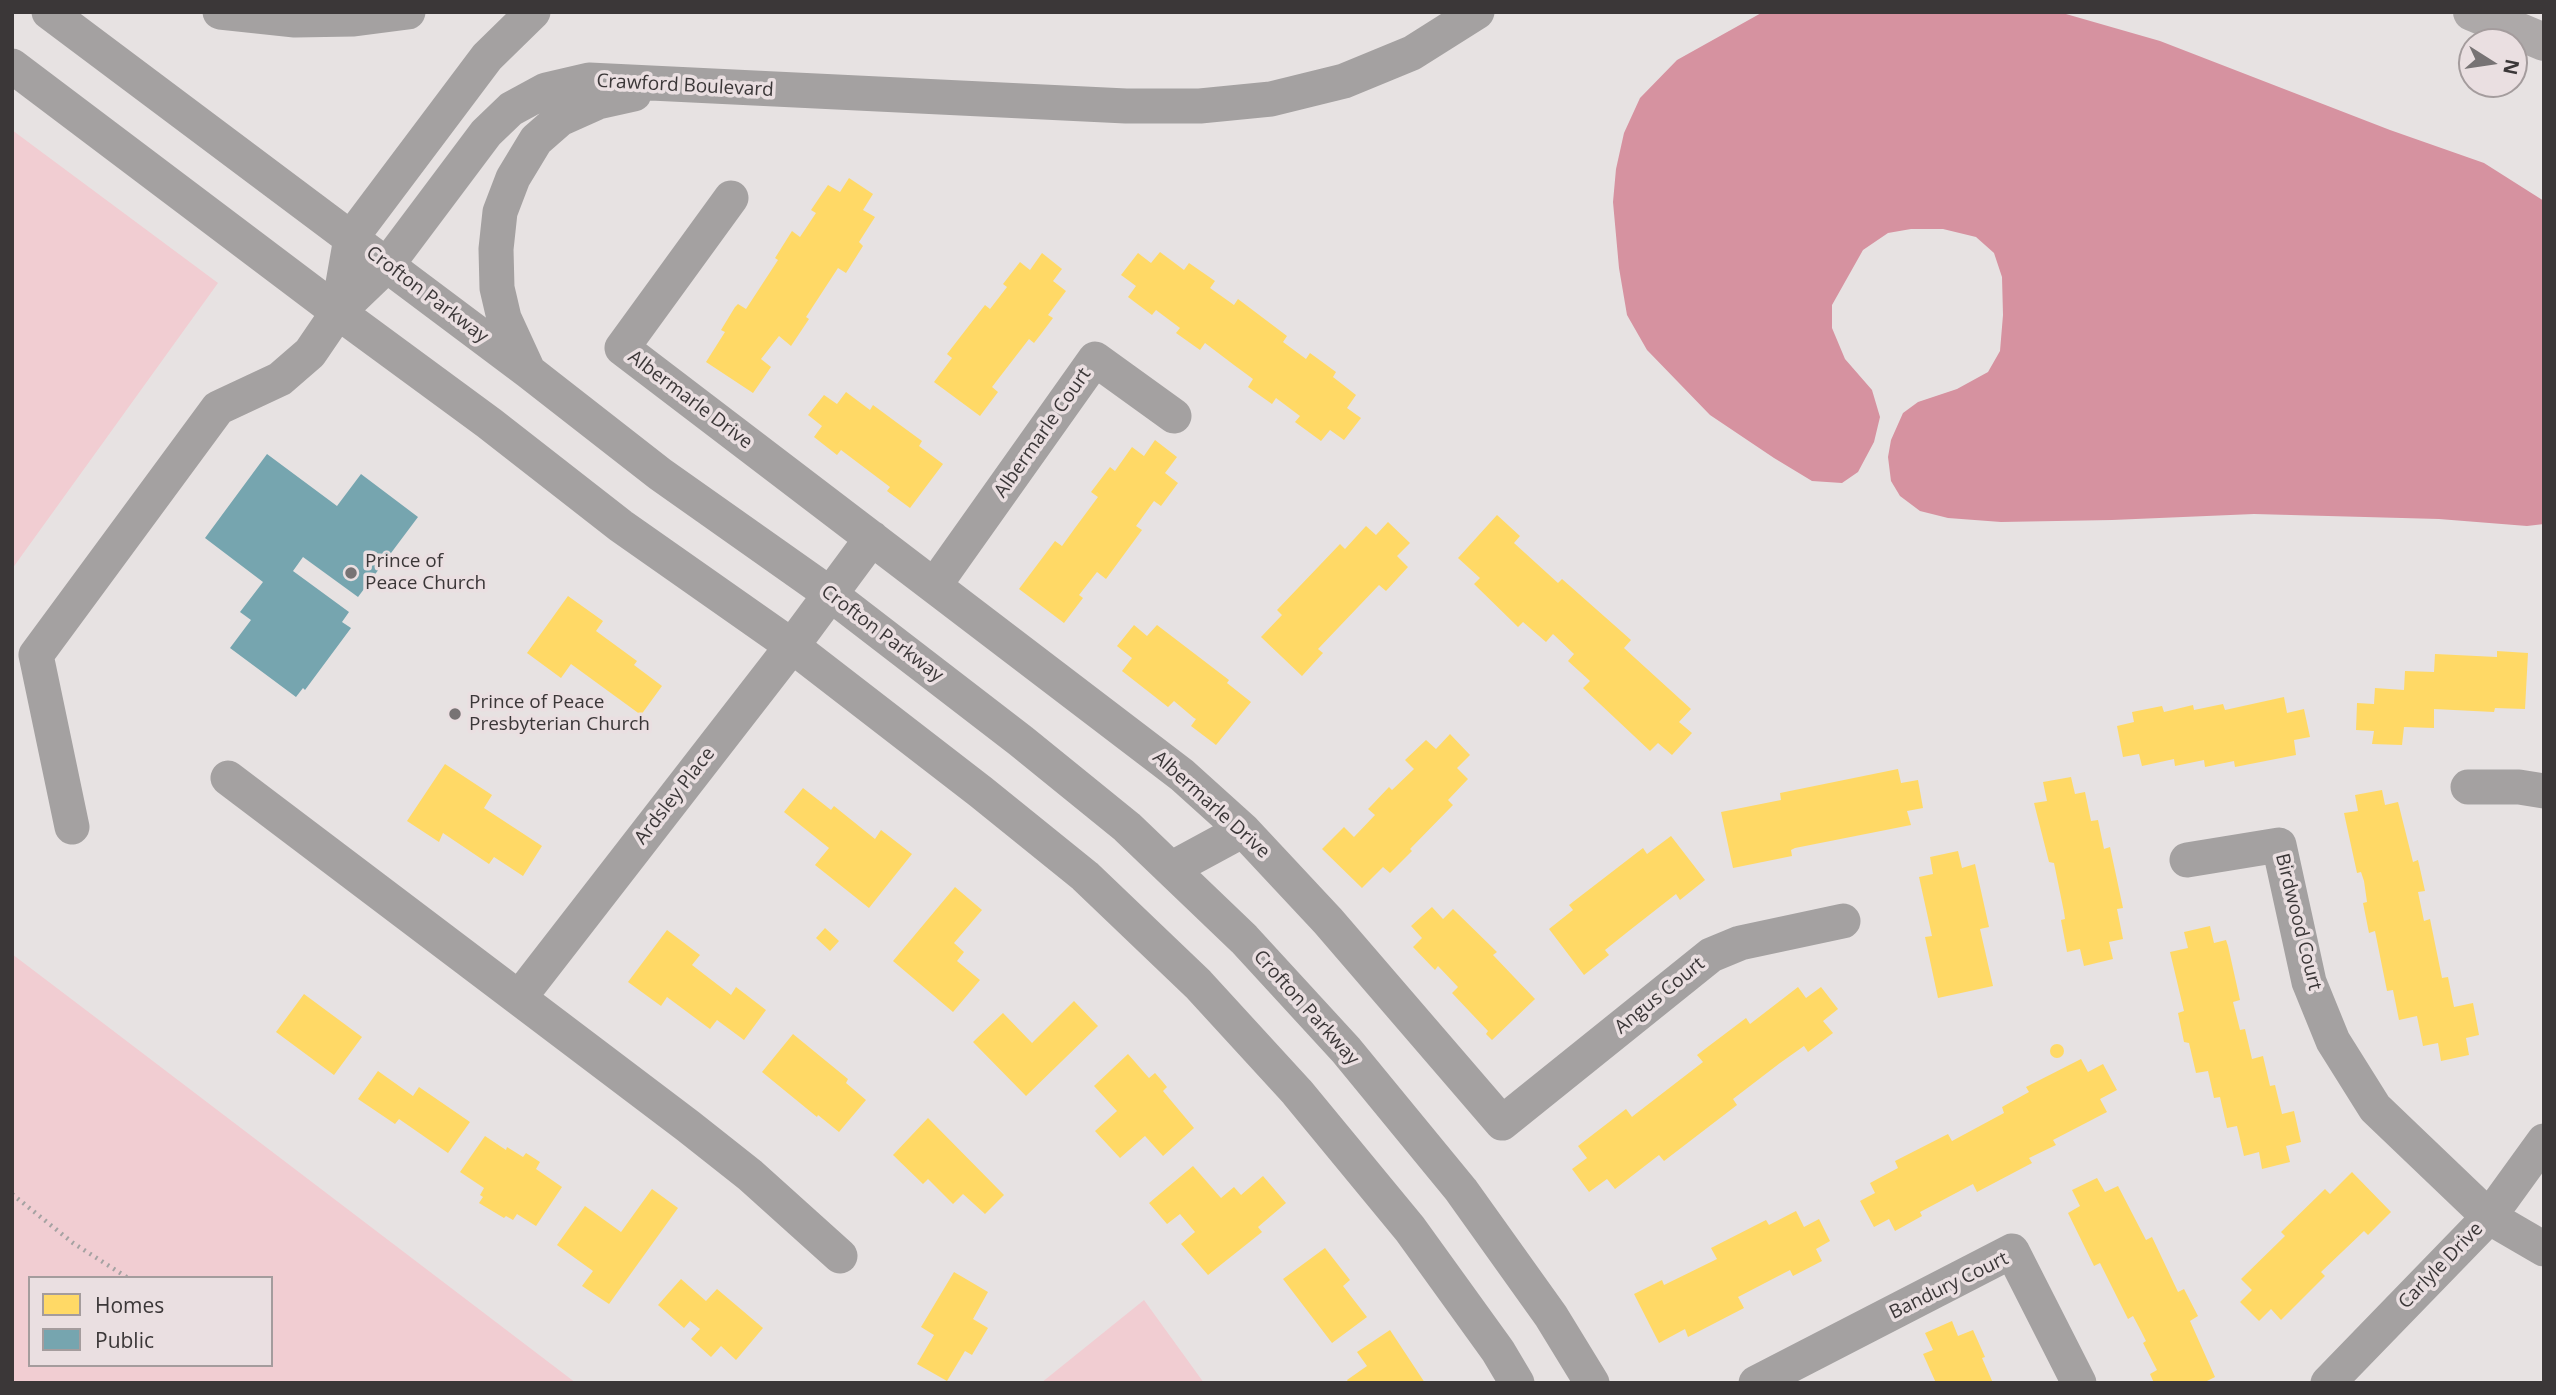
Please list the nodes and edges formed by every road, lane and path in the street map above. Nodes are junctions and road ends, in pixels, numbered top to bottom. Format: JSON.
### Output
{"nodes":[{"id":1,"x":50,"y":12,"type":"edge"},
{"id":2,"x":220,"y":12,"type":"edge"},
{"id":3,"x":408,"y":12,"type":"edge"},
{"id":4,"x":533,"y":12,"type":"edge"},
{"id":5,"x":1477,"y":12,"type":"edge"},
{"id":6,"x":2472,"y":12,"type":"edge"},
{"id":7,"x":2544,"y":42,"type":"edge"},
{"id":8,"x":12,"y":65,"type":"edge"},
{"id":9,"x":681,"y":85,"type":"junction"},
{"id":10,"x":731,"y":198,"type":"dead end"},
{"id":11,"x":351,"y":238,"type":"junction"},
{"id":12,"x":387,"y":265,"type":"junction"},
{"id":13,"x":338,"y":312,"type":"junction"},
{"id":14,"x":528,"y":371,"type":"junction"},
{"id":15,"x":1174,"y":415,"type":"dead end"},
{"id":16,"x":872,"y":538,"type":"junction"},
{"id":17,"x":934,"y":586,"type":"junction"},
{"id":18,"x":830,"y":594,"type":"junction"},
{"id":19,"x":792,"y":646,"type":"junction"},
{"id":20,"x":228,"y":778,"type":"dead end"},
{"id":21,"x":2468,"y":787,"type":"dead end"},
{"id":22,"x":2544,"y":791,"type":"edge"},
{"id":23,"x":72,"y":827,"type":"dead end"},
{"id":24,"x":1244,"y":830,"type":"junction"},
{"id":25,"x":2187,"y":860,"type":"dead end"},
{"id":26,"x":1171,"y":869,"type":"junction"},
{"id":27,"x":1843,"y":921,"type":"dead end"},
{"id":28,"x":519,"y":998,"type":"junction"},
{"id":29,"x":1502,"y":1122,"type":"joint"},
{"id":30,"x":2544,"y":1142,"type":"edge"},
{"id":31,"x":12,"y":1194,"type":"edge"},
{"id":32,"x":2489,"y":1217,"type":"junction"},
{"id":33,"x":2544,"y":1249,"type":"edge"},
{"id":34,"x":840,"y":1256,"type":"dead end"},
{"id":35,"x":125,"y":1276,"type":"edge"},
{"id":36,"x":1517,"y":1383,"type":"edge"},
{"id":37,"x":1592,"y":1383,"type":"edge"},
{"id":38,"x":1756,"y":1383,"type":"edge"},
{"id":39,"x":2079,"y":1383,"type":"edge"},
{"id":40,"x":2328,"y":1383,"type":"edge"}],
"edges":[{"from":1,"to":11,"type":"street","name":"Crofton Parkway"},
{"from":2,"to":3,"type":"street"},
{"from":4,"to":11,"type":"street"},
{"from":5,"to":9,"type":"street","name":"Crawford Boulevard"},
{"from":6,"to":7,"type":"highway"},
{"from":8,"to":13,"type":"street"},
{"from":9,"to":12,"type":"street","name":"Crawford Boulevard"},
{"from":9,"to":14,"type":"street"},
{"from":10,"to":16,"type":"street","name":"Albermarle Drive"},
{"from":11,"to":12,"type":"street","name":"Crofton Parkway"},
{"from":11,"to":13,"type":"street"},
{"from":12,"to":13,"type":"street","name":"Crawford Boulevard"},
{"from":12,"to":14,"type":"street","name":"Crofton Parkway"},
{"from":13,"to":19,"type":"street"},
{"from":13,"to":23,"type":"street"},
{"from":14,"to":18,"type":"street","name":"Crofton Parkway"},
{"from":15,"to":17,"type":"street","name":"Albermarle Court"},
{"from":16,"to":17,"type":"street","name":"Albermarle Drive"},
{"from":16,"to":18,"type":"street"},
{"from":17,"to":24,"type":"street","name":"Albermarle Drive"},
{"from":18,"to":19,"type":"street","name":"Ardsley Place"},
{"from":18,"to":26,"type":"street","name":"Crofton Parkway"},
{"from":19,"to":28,"type":"street","name":"Ardsley Place"},
{"from":19,"to":36,"type":"street"},
{"from":20,"to":28,"type":"street"},
{"from":21,"to":22,"type":"street"},
{"from":24,"to":26,"type":"street"},
{"from":24,"to":29,"type":"street","name":"Albermarle Drive"},
{"from":25,"to":32,"type":"street","name":"Birdwood Court"},
{"from":26,"to":37,"type":"street","name":"Crofton Parkway"},
{"from":27,"to":29,"type":"street","name":"Angus Court"},
{"from":28,"to":34,"type":"street"},
{"from":30,"to":32,"type":"street","name":"Carlyle Drive"},
{"from":31,"to":35,"type":"path"},
{"from":32,"to":33,"type":"street","name":"Birdwood Court"},
{"from":32,"to":40,"type":"street","name":"Carlyle Drive"},
{"from":38,"to":39,"type":"street","name":"Bandury Court"}]}
